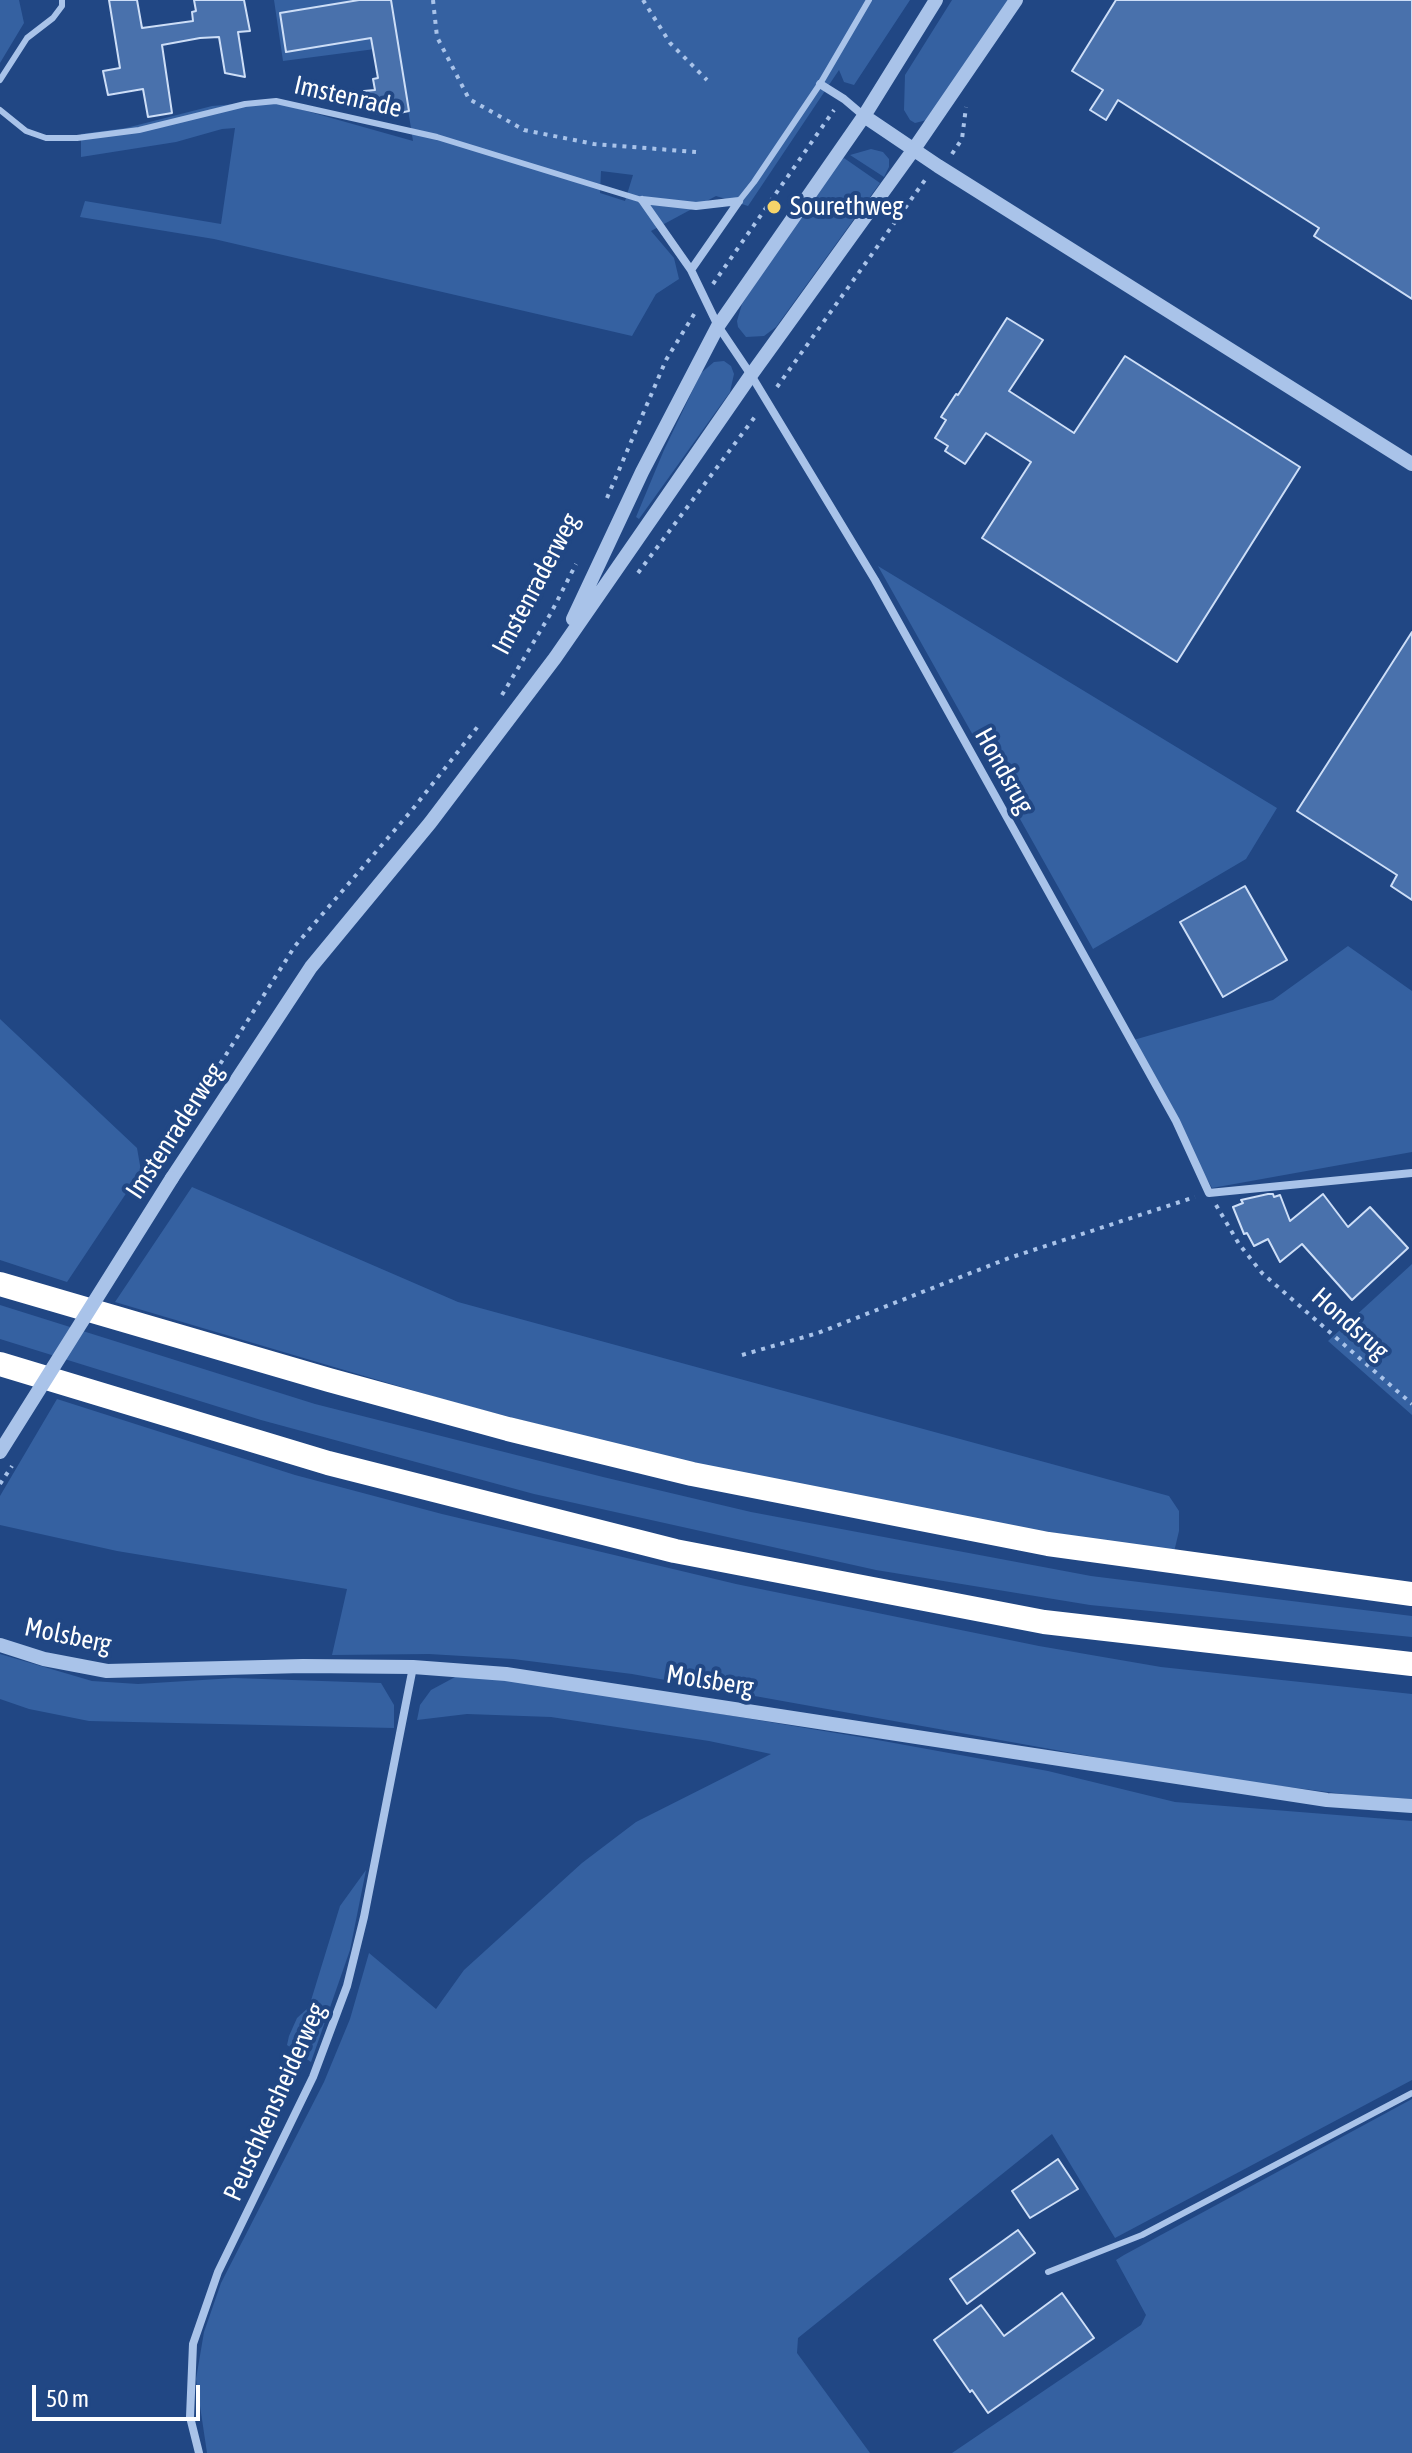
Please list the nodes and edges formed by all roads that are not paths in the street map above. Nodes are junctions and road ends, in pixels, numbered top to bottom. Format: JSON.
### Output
{"nodes":[{"id":1,"x":62,"y":0,"type":"edge"},
{"id":2,"x":869,"y":0,"type":"edge"},
{"id":3,"x":936,"y":0,"type":"edge"},
{"id":4,"x":1016,"y":0,"type":"edge"},
{"id":5,"x":0,"y":80,"type":"edge"},
{"id":6,"x":820,"y":84,"type":"junction"},
{"id":7,"x":0,"y":110,"type":"edge"},
{"id":8,"x":864,"y":116,"type":"junction"},
{"id":9,"x":914,"y":149,"type":"junction"},
{"id":10,"x":642,"y":200,"type":"junction"},
{"id":11,"x":739,"y":201,"type":"junction"},
{"id":12,"x":691,"y":270,"type":"junction"},
{"id":13,"x":718,"y":326,"type":"junction"},
{"id":14,"x":751,"y":375,"type":"junction"},
{"id":15,"x":1412,"y":464,"type":"edge"},
{"id":16,"x":555,"y":658,"type":"junction"},
{"id":17,"x":1412,"y":1173,"type":"edge"},
{"id":18,"x":0,"y":1284,"type":"edge"},
{"id":19,"x":0,"y":1364,"type":"edge"},
{"id":20,"x":0,"y":1452,"type":"edge"},
{"id":21,"x":1412,"y":1594,"type":"edge"},
{"id":22,"x":0,"y":1645,"type":"edge"},
{"id":23,"x":1412,"y":1664,"type":"edge"},
{"id":24,"x":413,"y":1667,"type":"junction"},
{"id":25,"x":1412,"y":1806,"type":"edge"},
{"id":26,"x":1412,"y":2093,"type":"edge"},
{"id":27,"x":1048,"y":2272,"type":"dead end"},
{"id":28,"x":199,"y":2453,"type":"edge"}],
"edges":[{"from":1,"to":5,"type":"lane"},
{"from":2,"to":6,"type":"lane"},
{"from":3,"to":8,"type":"street","name":"Imstenraderweg"},
{"from":4,"to":9,"type":"street","name":"Imstenraderweg"},
{"from":6,"to":8,"type":"street"},
{"from":6,"to":11,"type":"lane"},
{"from":7,"to":10,"type":"lane","name":"Imstenrade"},
{"from":8,"to":9,"type":"street"},
{"from":8,"to":13,"type":"street","name":"Imstenraderweg"},
{"from":9,"to":14,"type":"street","name":"Imstenraderweg"},
{"from":9,"to":15,"type":"street"},
{"from":10,"to":11,"type":"street","name":"Imstenrade"},
{"from":10,"to":12,"type":"street"},
{"from":11,"to":12,"type":"street"},
{"from":12,"to":13,"type":"street"},
{"from":13,"to":14,"type":"street","name":"Hondsrug"},
{"from":13,"to":16,"type":"street","name":"Imstenraderweg"},
{"from":14,"to":16,"type":"street","name":"Imstenraderweg"},
{"from":14,"to":17,"type":"street","name":"Hondsrug"},
{"from":16,"to":20,"type":"street","name":"Imstenraderweg","bridge":true},
{"from":18,"to":21,"type":"highway"},
{"from":19,"to":23,"type":"highway"},
{"from":22,"to":24,"type":"street","name":"Molsberg"},
{"from":24,"to":25,"type":"street","name":"Molsberg"},
{"from":24,"to":28,"type":"street","name":"Peuschkensheiderweg"},
{"from":26,"to":27,"type":"lane"}]}
